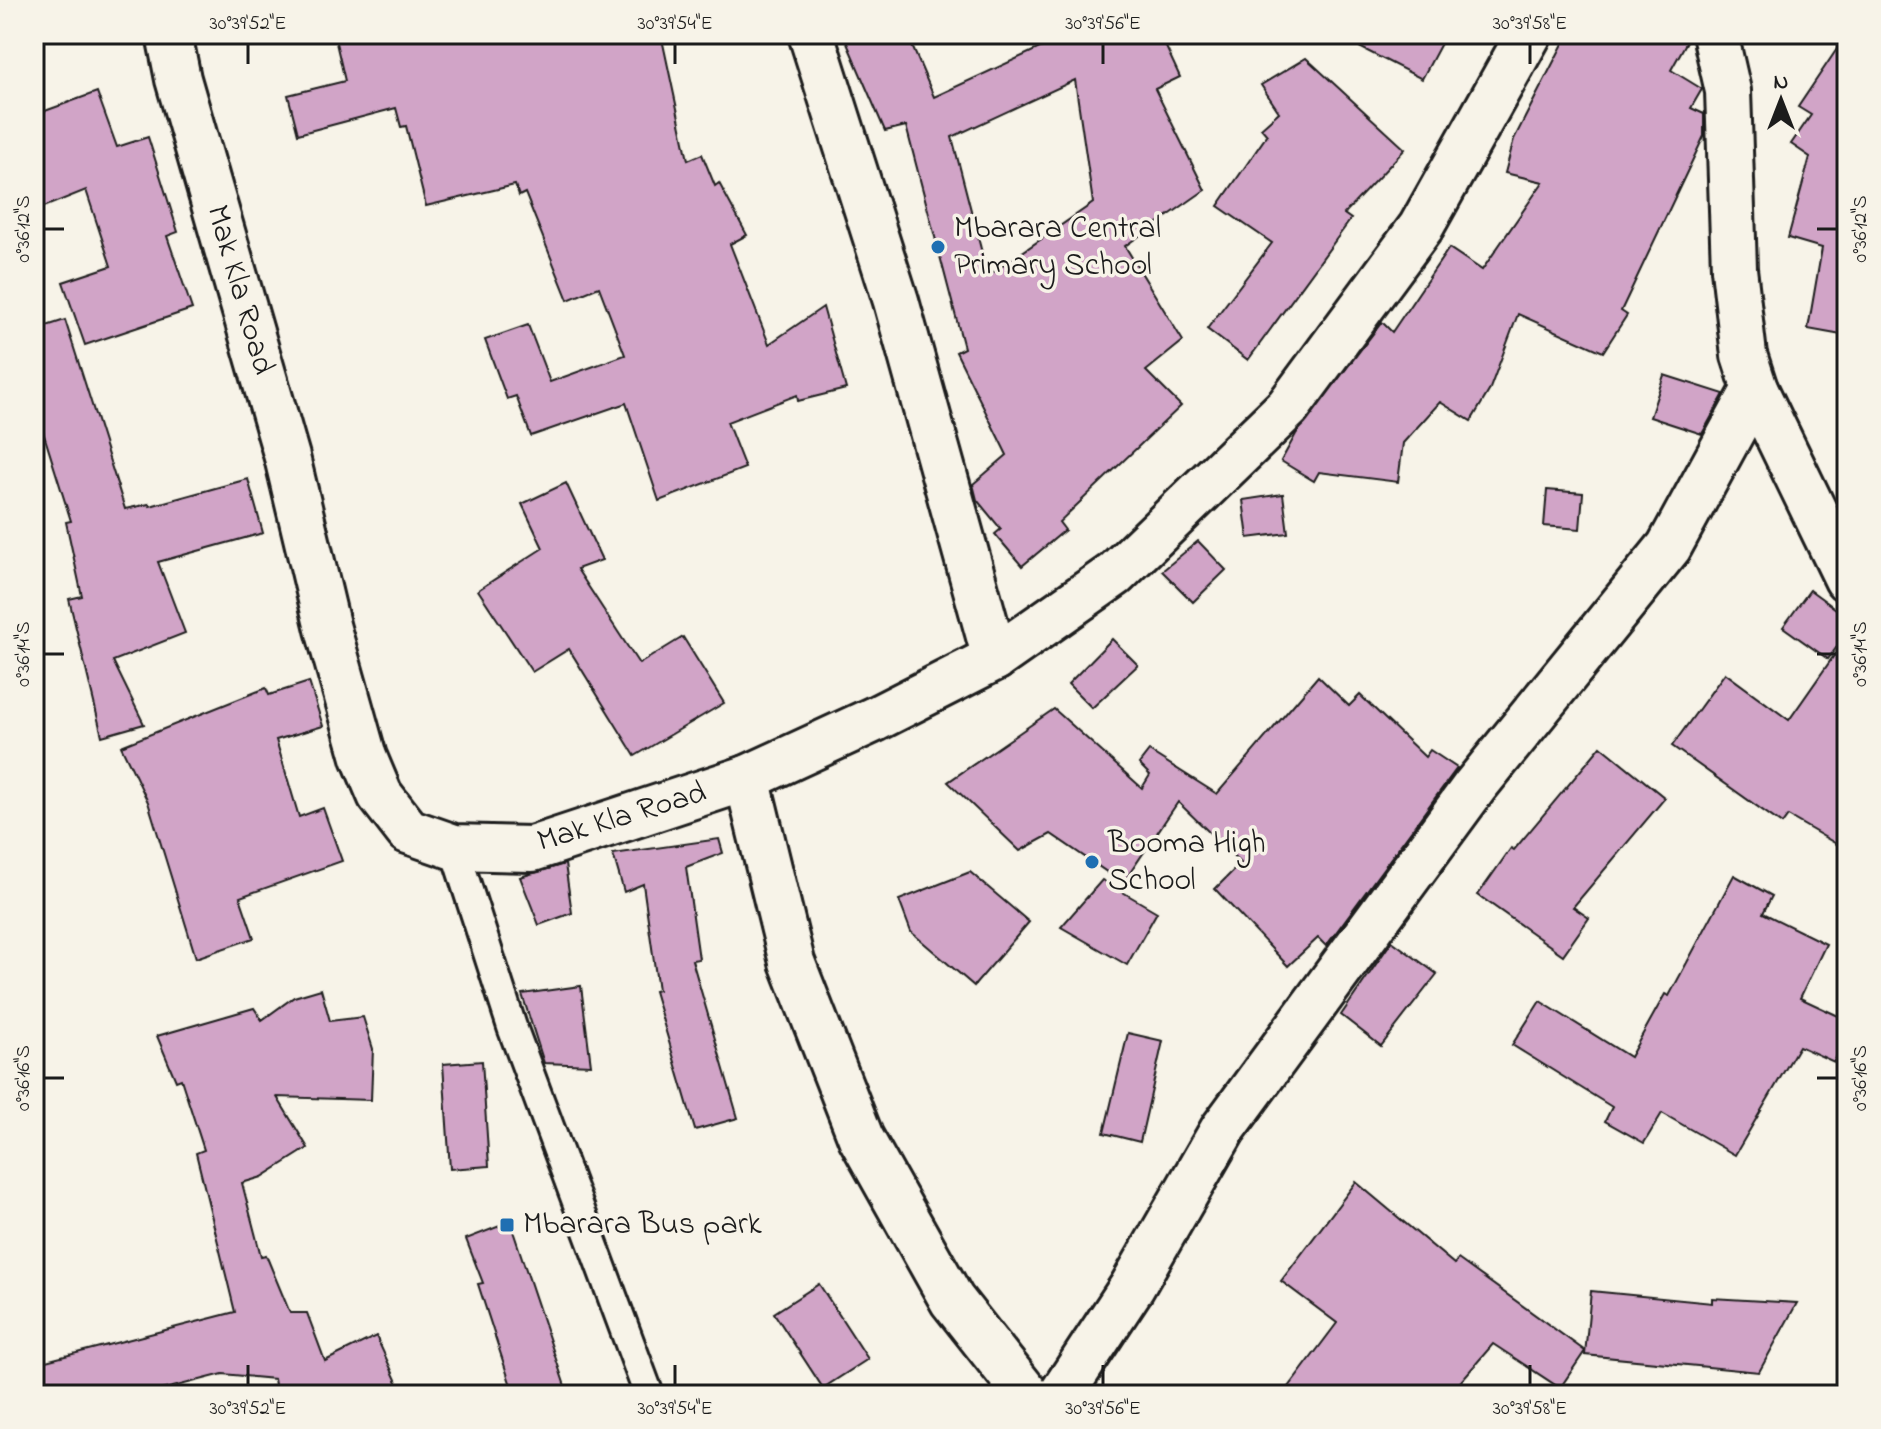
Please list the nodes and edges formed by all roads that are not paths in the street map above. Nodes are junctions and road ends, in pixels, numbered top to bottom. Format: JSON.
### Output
{"nodes":[{"id":1,"x":169,"y":34,"type":"edge"},
{"id":2,"x":811,"y":34,"type":"edge"},
{"id":3,"x":1529,"y":34,"type":"edge"},
{"id":4,"x":1715,"y":34,"type":"edge"},
{"id":5,"x":1755,"y":389,"type":"junction"},
{"id":6,"x":1847,"y":579,"type":"edge"},
{"id":7,"x":995,"y":658,"type":"junction"},
{"id":8,"x":747,"y":778,"type":"junction"},
{"id":9,"x":454,"y":847,"type":"junction"},
{"id":10,"x":649,"y":1395,"type":"edge"},
{"id":11,"x":1027,"y":1395,"type":"edge"},
{"id":12,"x":1061,"y":1395,"type":"edge"}],
"edges":[{"from":1,"to":9,"type":"street","name":"Mak Kla Road"},
{"from":2,"to":7,"type":"street"},
{"from":3,"to":7,"type":"street"},
{"from":4,"to":5,"type":"street"},
{"from":5,"to":6,"type":"street"},
{"from":5,"to":12,"type":"street"},
{"from":7,"to":8,"type":"street"},
{"from":8,"to":9,"type":"street","name":"Mak Kla Road"},
{"from":8,"to":11,"type":"street","name":"Mak Kla Road"},
{"from":9,"to":10,"type":"lane"}]}
